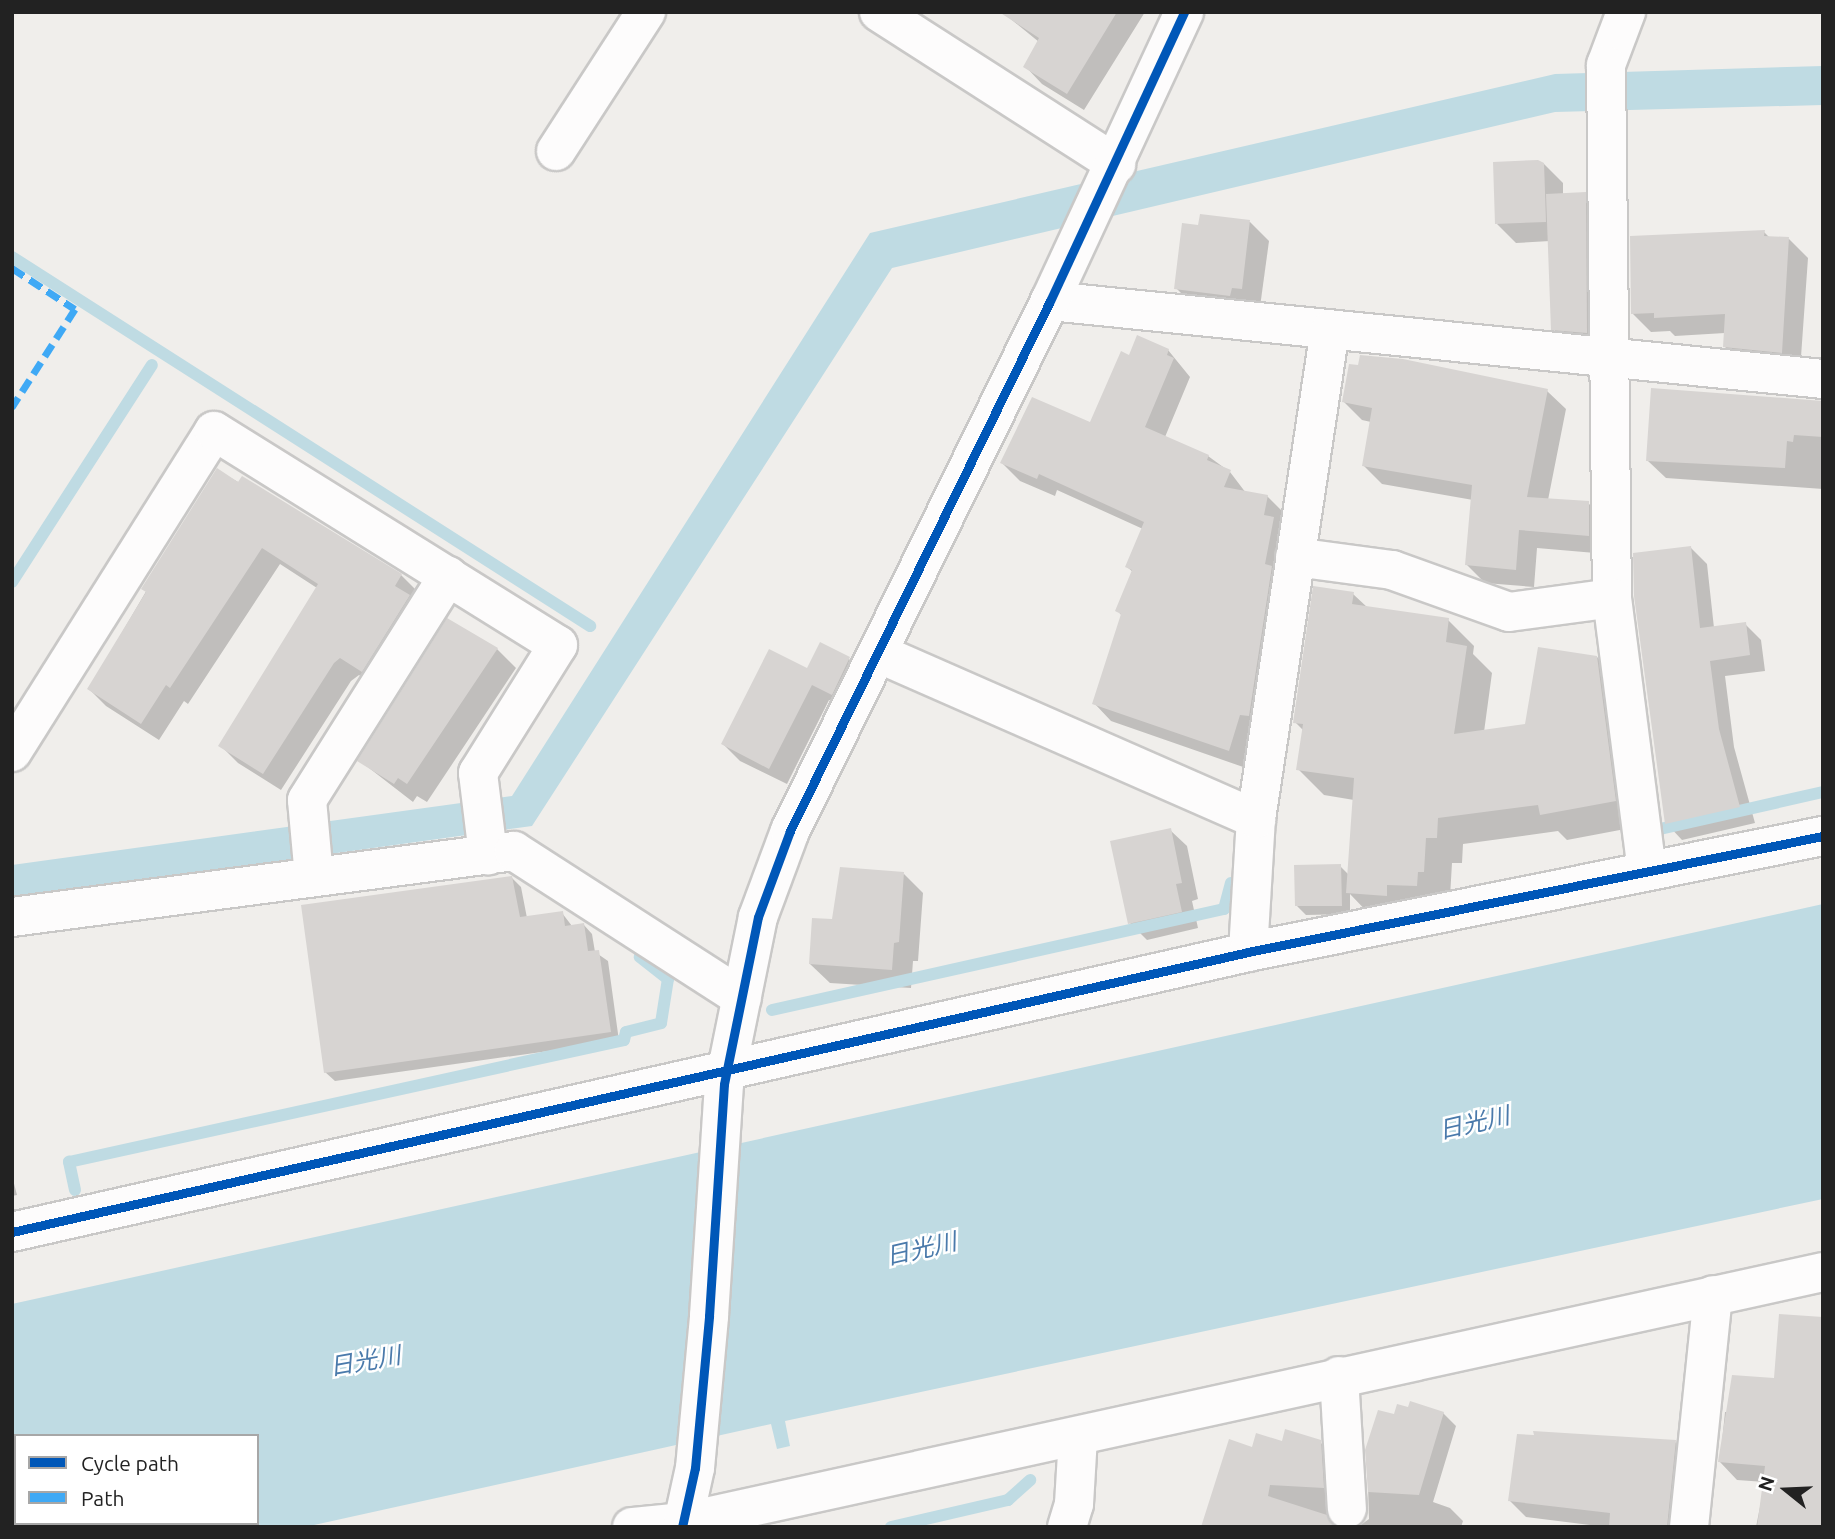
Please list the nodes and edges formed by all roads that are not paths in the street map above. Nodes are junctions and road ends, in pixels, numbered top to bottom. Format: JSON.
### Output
{"nodes":[{"id":1,"x":646,"y":12,"type":"edge"},
{"id":2,"x":878,"y":12,"type":"edge"},
{"id":3,"x":1184,"y":12,"type":"edge"},
{"id":4,"x":1626,"y":12,"type":"edge"},
{"id":5,"x":556,"y":151,"type":"dead end"},
{"id":6,"x":1113,"y":170,"type":"junction"},
{"id":7,"x":1050,"y":302,"type":"junction"},
{"id":8,"x":1330,"y":331,"type":"junction"},
{"id":9,"x":1609,"y":358,"type":"junction"},
{"id":10,"x":1823,"y":379,"type":"edge"},
{"id":11,"x":1295,"y":557,"type":"junction"},
{"id":12,"x":448,"y":576,"type":"junction"},
{"id":13,"x":1612,"y":598,"type":"junction"},
{"id":14,"x":880,"y":654,"type":"junction"},
{"id":15,"x":12,"y":752,"type":"edge"},
{"id":16,"x":1256,"y":820,"type":"junction"},
{"id":17,"x":1823,"y":836,"type":"edge"},
{"id":18,"x":487,"y":847,"type":"junction"},
{"id":19,"x":1647,"y":870,"type":"junction"},
{"id":20,"x":314,"y":871,"type":"junction"},
{"id":21,"x":12,"y":917,"type":"edge"},
{"id":22,"x":1248,"y":952,"type":"junction"},
{"id":23,"x":742,"y":998,"type":"junction"},
{"id":24,"x":725,"y":1075,"type":"junction"},
{"id":25,"x":12,"y":1231,"type":"edge"},
{"id":26,"x":1823,"y":1272,"type":"edge"},
{"id":27,"x":1713,"y":1296,"type":"junction"},
{"id":28,"x":1339,"y":1376,"type":"junction"},
{"id":29,"x":1078,"y":1437,"type":"junction"},
{"id":30,"x":1347,"y":1509,"type":"dead end"},
{"id":31,"x":683,"y":1525,"type":"edge"},
{"id":32,"x":632,"y":1527,"type":"edge"},
{"id":33,"x":1067,"y":1527,"type":"edge"},
{"id":34,"x":1689,"y":1527,"type":"edge"}],
"edges":[{"from":1,"to":5,"type":"street"},
{"from":2,"to":6,"type":"street"},
{"from":3,"to":6,"type":"street"},
{"from":4,"to":9,"type":"street"},
{"from":6,"to":7,"type":"street"},
{"from":7,"to":8,"type":"street"},
{"from":7,"to":14,"type":"street"},
{"from":8,"to":9,"type":"street"},
{"from":8,"to":11,"type":"street"},
{"from":9,"to":10,"type":"street"},
{"from":9,"to":13,"type":"street"},
{"from":11,"to":13,"type":"street"},
{"from":11,"to":16,"type":"street"},
{"from":12,"to":15,"type":"street"},
{"from":12,"to":18,"type":"street"},
{"from":12,"to":20,"type":"street"},
{"from":13,"to":19,"type":"street"},
{"from":14,"to":16,"type":"street"},
{"from":14,"to":23,"type":"street"},
{"from":16,"to":22,"type":"street"},
{"from":17,"to":19,"type":"street"},
{"from":18,"to":20,"type":"street"},
{"from":18,"to":23,"type":"street"},
{"from":19,"to":22,"type":"street"},
{"from":20,"to":21,"type":"street"},
{"from":22,"to":24,"type":"street"},
{"from":23,"to":24,"type":"street"},
{"from":24,"to":25,"type":"street"},
{"from":24,"to":31,"type":"street"},
{"from":26,"to":27,"type":"street"},
{"from":27,"to":28,"type":"street"},
{"from":27,"to":34,"type":"street"},
{"from":28,"to":29,"type":"street"},
{"from":28,"to":30,"type":"street"},
{"from":29,"to":31,"type":"street"},
{"from":29,"to":33,"type":"street"},
{"from":31,"to":32,"type":"street"}]}
